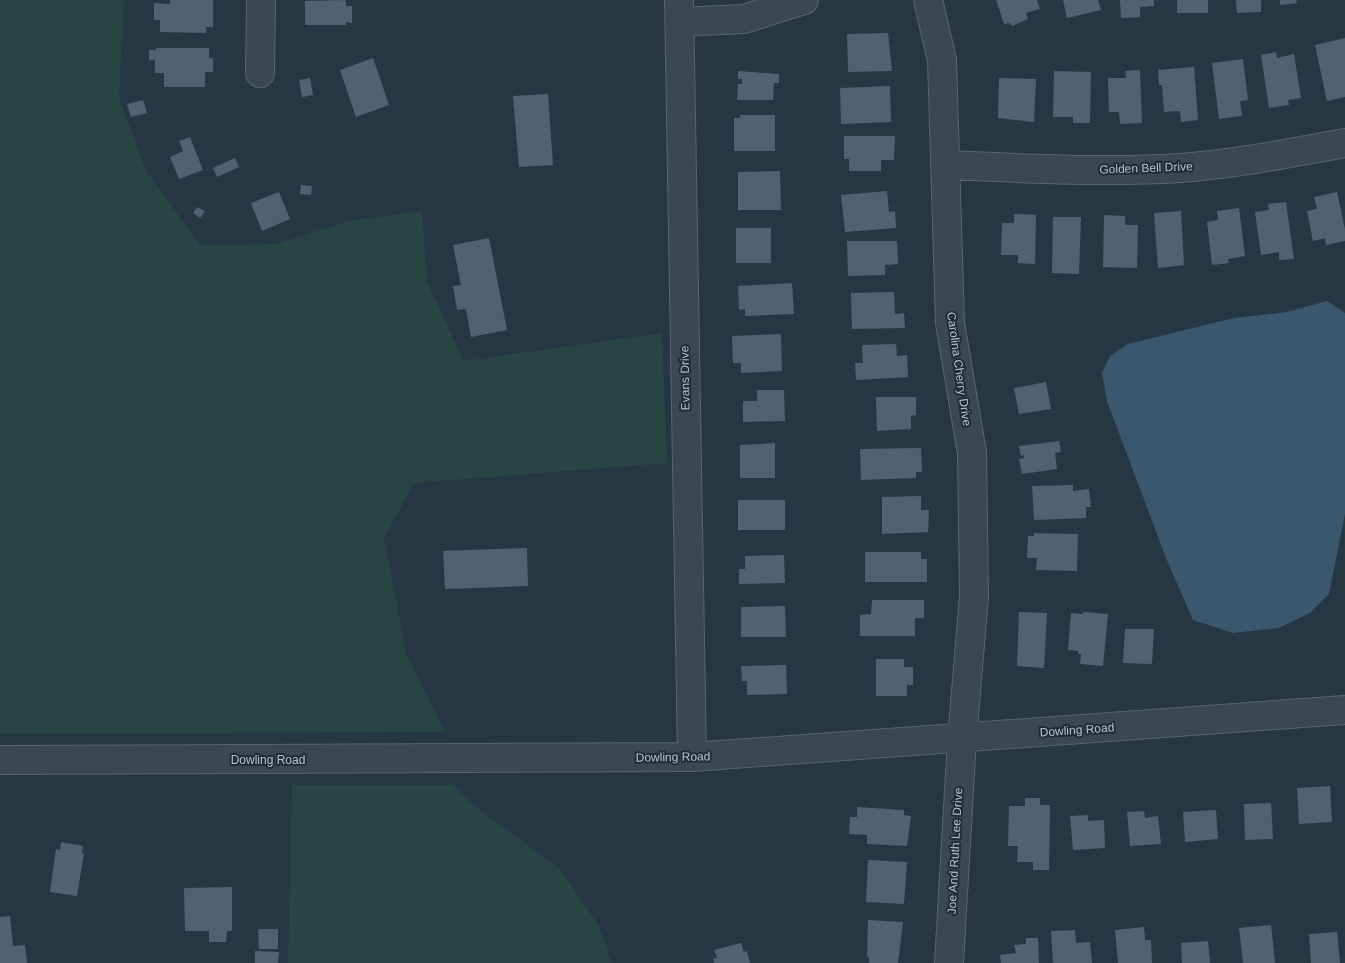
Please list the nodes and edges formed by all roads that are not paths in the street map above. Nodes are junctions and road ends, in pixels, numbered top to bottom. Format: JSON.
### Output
{"nodes":[{"id":1,"x":261,"y":0,"type":"edge"},
{"id":2,"x":804,"y":0,"type":"edge"},
{"id":3,"x":928,"y":0,"type":"edge"},
{"id":4,"x":680,"y":11,"type":"edge"},
{"id":5,"x":260,"y":72,"type":"dead end"},
{"id":6,"x":1345,"y":143,"type":"edge"},
{"id":7,"x":945,"y":165,"type":"junction"},
{"id":8,"x":1345,"y":710,"type":"edge"},
{"id":9,"x":962,"y":738,"type":"junction"},
{"id":10,"x":692,"y":757,"type":"junction"},
{"id":11,"x":0,"y":760,"type":"edge"},
{"id":12,"x":949,"y":963,"type":"edge"}],
"edges":[{"from":1,"to":5,"type":"street"},
{"from":2,"to":4,"type":"street"},
{"from":3,"to":7,"type":"street","name":"Carolina Cherry Drive"},
{"from":4,"to":10,"type":"street","name":"Evans Drive"},
{"from":6,"to":7,"type":"street","name":"Golden Bell Drive"},
{"from":7,"to":9,"type":"street","name":"Carolina Cherry Drive"},
{"from":8,"to":9,"type":"street","name":"Dowling Road"},
{"from":9,"to":10,"type":"street","name":"Dowling Road"},
{"from":9,"to":12,"type":"street","name":"Joe And Ruth Lee Drive"},
{"from":10,"to":11,"type":"street","name":"Dowling Road"}]}
